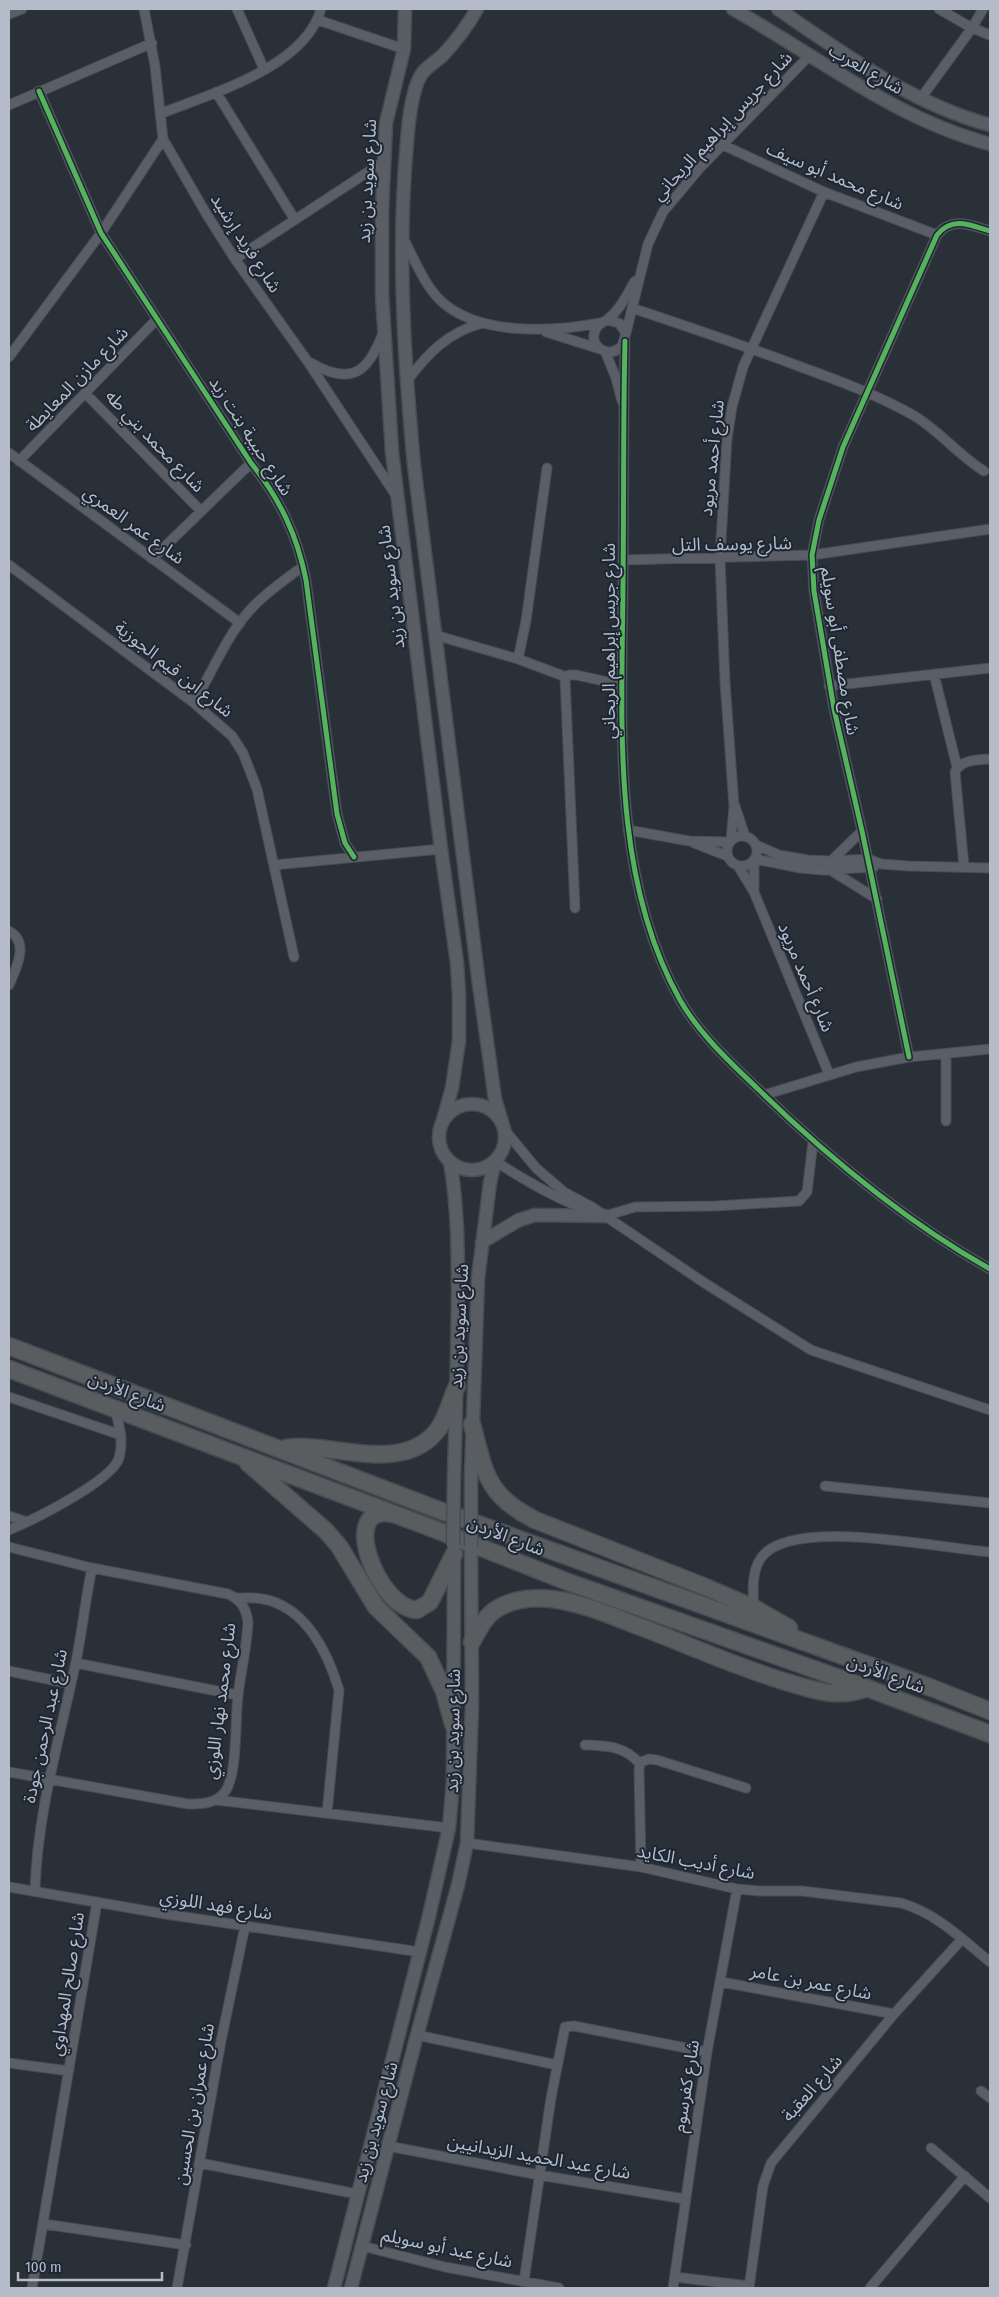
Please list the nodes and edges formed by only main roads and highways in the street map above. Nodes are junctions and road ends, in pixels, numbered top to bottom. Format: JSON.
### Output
{"nodes":[{"id":1,"x":405,"y":9,"type":"edge"},
{"id":2,"x":477,"y":9,"type":"edge"},
{"id":3,"x":733,"y":9,"type":"edge"},
{"id":4,"x":778,"y":9,"type":"edge"},
{"id":5,"x":990,"y":125,"type":"edge"},
{"id":6,"x":990,"y":144,"type":"edge"},
{"id":7,"x":443,"y":1120,"type":"junction"},
{"id":8,"x":503,"y":1126,"type":"junction"},
{"id":9,"x":495,"y":1161,"type":"junction"},
{"id":10,"x":450,"y":1162,"type":"junction"},
{"id":11,"x":604,"y":1216,"type":"road end"},
{"id":12,"x":482,"y":1242,"type":"junction"},
{"id":13,"x":9,"y":1346,"type":"edge"},
{"id":14,"x":9,"y":1370,"type":"edge"},
{"id":15,"x":457,"y":1386,"type":"junction"},
{"id":16,"x":472,"y":1424,"type":"junction"},
{"id":17,"x":279,"y":1448,"type":"junction"},
{"id":18,"x":241,"y":1456,"type":"junction"},
{"id":19,"x":394,"y":1514,"type":"junction"},
{"id":20,"x":454,"y":1550,"type":"junction"},
{"id":21,"x":755,"y":1616,"type":"junction"},
{"id":22,"x":472,"y":1642,"type":"junction"},
{"id":23,"x":867,"y":1688,"type":"junction"},
{"id":24,"x":990,"y":1711,"type":"edge"},
{"id":25,"x":453,"y":1724,"type":"junction"},
{"id":26,"x":990,"y":1734,"type":"edge"},
{"id":27,"x":334,"y":2288,"type":"edge"},
{"id":28,"x":352,"y":2288,"type":"edge"}],
"edges":[{"from":1,"to":7,"type":"main road","name":"شارع سويد بن زيد"},
{"from":2,"to":8,"type":"main road","name":"شارع سويد بن زيد"},
{"from":3,"to":6,"type":"main road","name":"شارع العرب"},
{"from":4,"to":5,"type":"main road","name":"شارع العرب"},
{"from":7,"to":8,"type":"main road"},
{"from":7,"to":10,"type":"main road"},
{"from":8,"to":9,"type":"main road"},
{"from":9,"to":10,"type":"main road"},
{"from":9,"to":12,"type":"main road","name":"شارع سويد بن زيد"},
{"from":10,"to":15,"type":"main road","name":"شارع سويد بن زيد"},
{"from":11,"to":12,"type":"main road"},
{"from":12,"to":16,"type":"main road","name":"شارع سويد بن زيد"},
{"from":13,"to":17,"type":"highway","name":"شارع الأردن"},
{"from":14,"to":18,"type":"highway","name":"شارع الأردن"},
{"from":15,"to":17,"type":"highway"},
{"from":15,"to":20,"type":"main road","name":"شارع سويد بن زيد","bridge":true},
{"from":16,"to":21,"type":"highway"},
{"from":16,"to":22,"type":"main road","name":"شارع سويد بن زيد","bridge":true},
{"from":17,"to":21,"type":"highway","name":"شارع الأردن"},
{"from":18,"to":19,"type":"highway","name":"شارع الأردن"},
{"from":18,"to":25,"type":"highway"},
{"from":19,"to":20,"type":"highway"},
{"from":19,"to":23,"type":"highway","name":"شارع الأردن"},
{"from":20,"to":25,"type":"main road","name":"شارع سويد بن زيد"},
{"from":21,"to":24,"type":"highway","name":"شارع الأردن"},
{"from":22,"to":23,"type":"highway"},
{"from":22,"to":28,"type":"main road","name":"شارع سويد بن زيد"},
{"from":23,"to":26,"type":"highway","name":"شارع الأردن"},
{"from":25,"to":27,"type":"main road","name":"شارع سويد بن زيد"}]}
